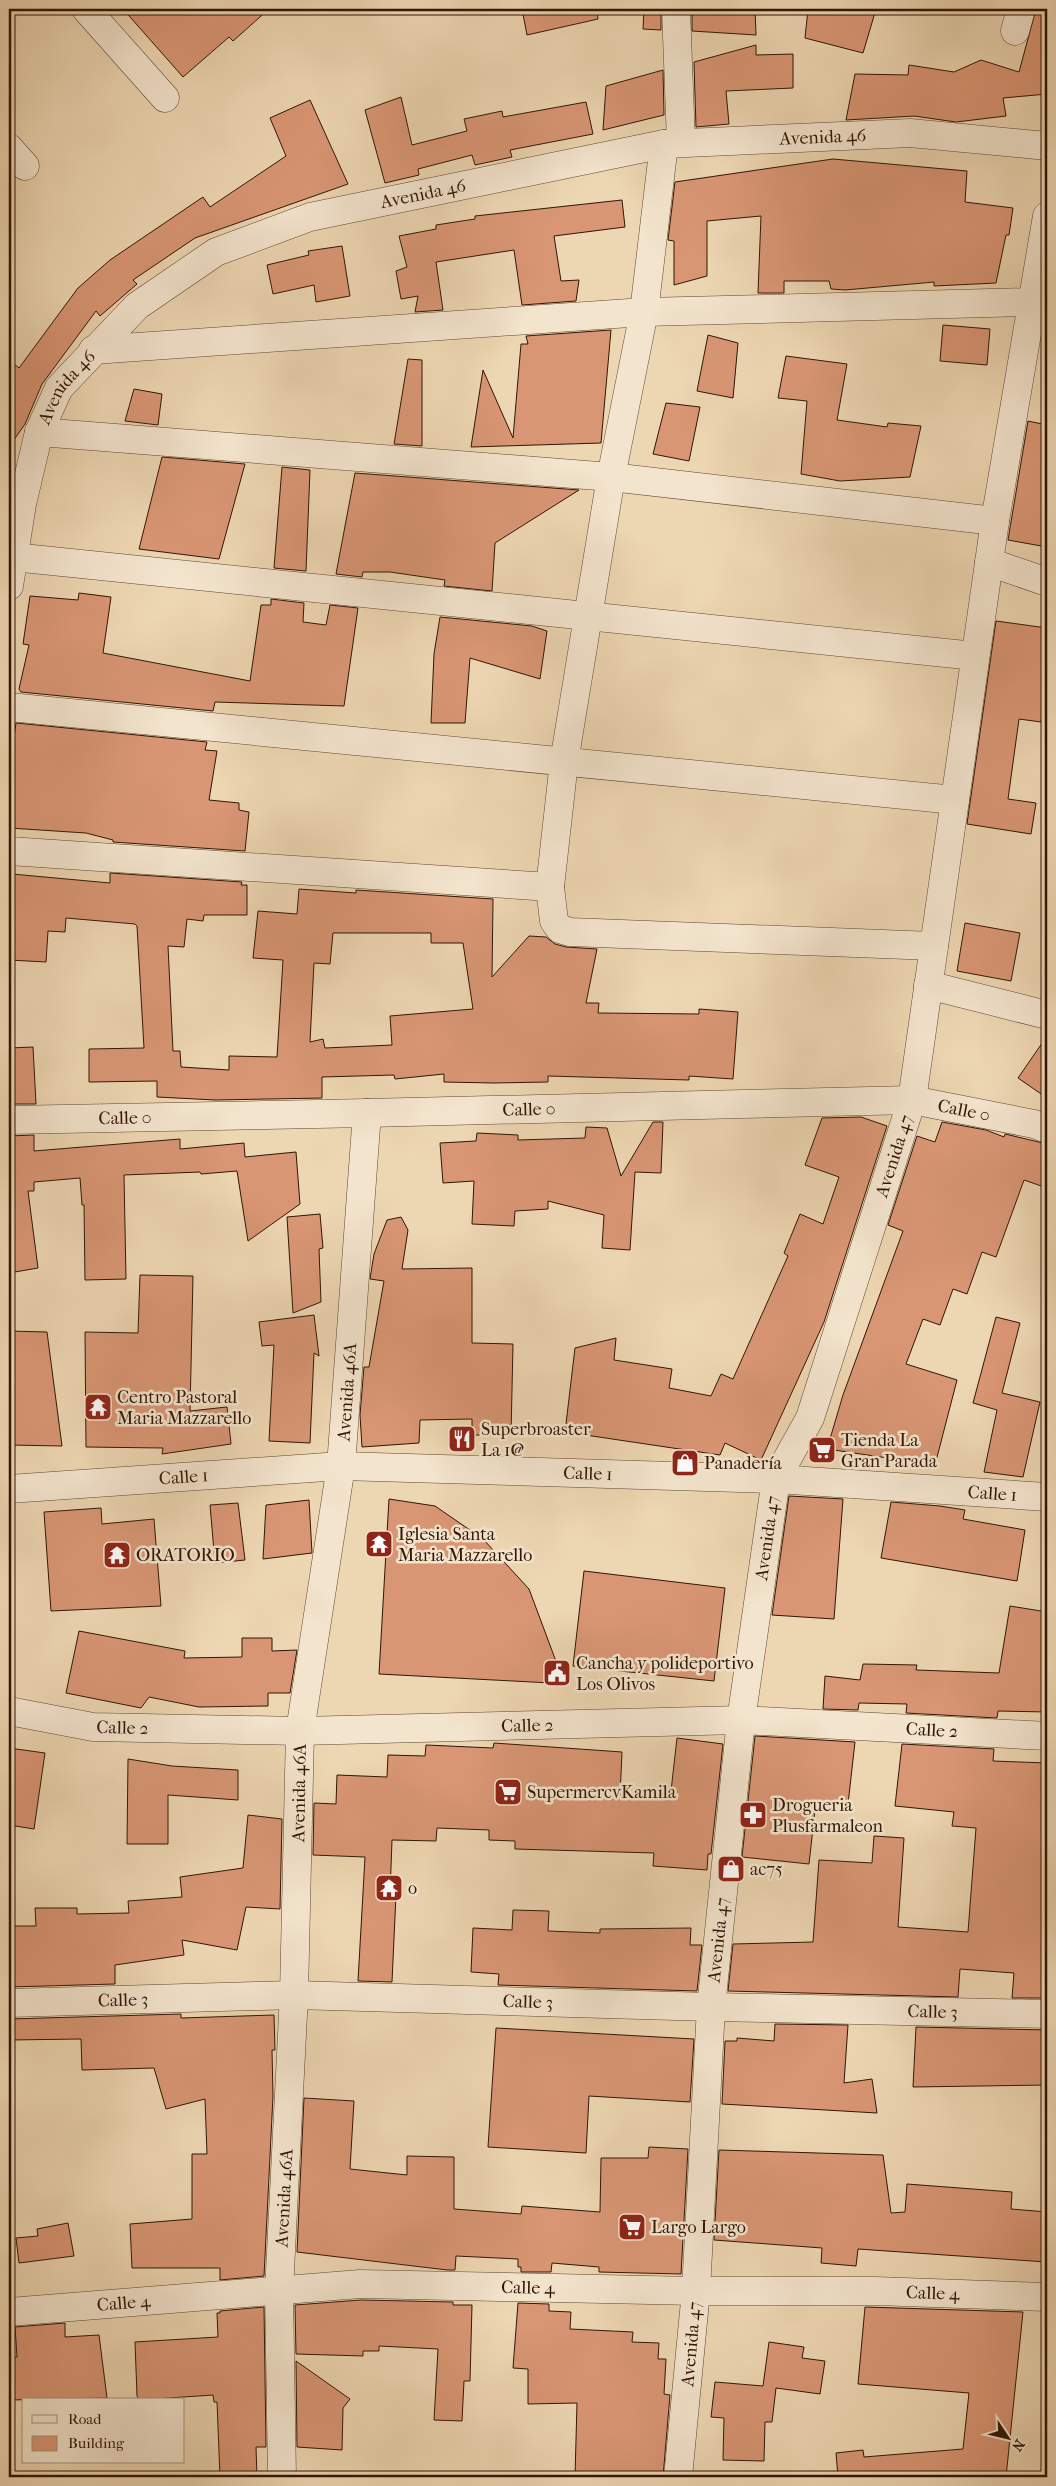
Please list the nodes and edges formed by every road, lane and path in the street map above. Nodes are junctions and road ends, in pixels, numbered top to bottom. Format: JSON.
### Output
{"nodes":[{"id":1,"x":86,"y":9,"type":"edge"},
{"id":2,"x":676,"y":9,"type":"edge"},
{"id":3,"x":164,"y":98,"type":"dead end"},
{"id":4,"x":673,"y":143,"type":"junction"},
{"id":5,"x":1047,"y":146,"type":"edge"},
{"id":6,"x":1047,"y":216,"type":"edge"},
{"id":7,"x":1045,"y":244,"type":"edge"},
{"id":8,"x":1031,"y":302,"type":"junction"},
{"id":9,"x":644,"y":312,"type":"junction"},
{"id":10,"x":93,"y":350,"type":"junction"},
{"id":11,"x":39,"y":432,"type":"junction"},
{"id":12,"x":611,"y":477,"type":"junction"},
{"id":13,"x":995,"y":521,"type":"junction"},
{"id":14,"x":13,"y":557,"type":"junction"},
{"id":15,"x":989,"y":562,"type":"junction"},
{"id":16,"x":1047,"y":582,"type":"edge"},
{"id":17,"x":9,"y":586,"type":"edge"},
{"id":18,"x":589,"y":616,"type":"junction"},
{"id":19,"x":975,"y":656,"type":"junction"},
{"id":20,"x":9,"y":707,"type":"edge"},
{"id":21,"x":564,"y":762,"type":"junction"},
{"id":22,"x":955,"y":800,"type":"junction"},
{"id":23,"x":9,"y":850,"type":"edge"},
{"id":24,"x":550,"y":887,"type":"junction"},
{"id":25,"x":934,"y":946,"type":"junction"},
{"id":26,"x":928,"y":985,"type":"junction"},
{"id":27,"x":1047,"y":1015,"type":"edge"},
{"id":28,"x":912,"y":1100,"type":"junction"},
{"id":29,"x":367,"y":1113,"type":"junction"},
{"id":30,"x":9,"y":1120,"type":"edge"},
{"id":31,"x":1047,"y":1129,"type":"edge"},
{"id":32,"x":341,"y":1466,"type":"junction"},
{"id":33,"x":776,"y":1479,"type":"junction"},
{"id":34,"x":9,"y":1488,"type":"edge"},
{"id":35,"x":1047,"y":1497,"type":"edge"},
{"id":36,"x":9,"y":1710,"type":"edge"},
{"id":37,"x":741,"y":1720,"type":"junction"},
{"id":38,"x":300,"y":1731,"type":"junction"},
{"id":39,"x":1047,"y":1736,"type":"edge"},
{"id":40,"x":294,"y":1995,"type":"junction"},
{"id":41,"x":9,"y":2003,"type":"edge"},
{"id":42,"x":710,"y":2007,"type":"junction"},
{"id":43,"x":1047,"y":2014,"type":"edge"},
{"id":44,"x":279,"y":2291,"type":"junction"},
{"id":45,"x":696,"y":2291,"type":"junction"},
{"id":46,"x":1047,"y":2297,"type":"edge"},
{"id":47,"x":9,"y":2312,"type":"edge"},
{"id":48,"x":282,"y":2477,"type":"edge"},
{"id":49,"x":678,"y":2477,"type":"edge"}],
"edges":[{"from":1,"to":3,"type":"street"},
{"from":2,"to":4,"type":"street"},
{"from":4,"to":5,"type":"street","name":"Avenida 46"},
{"from":4,"to":9,"type":"street"},
{"from":4,"to":10,"type":"street","name":"Avenida 46"},
{"from":6,"to":7,"type":"street","name":"Avenida 47"},
{"from":7,"to":8,"type":"street","name":"Avenida 47"},
{"from":8,"to":9,"type":"street"},
{"from":8,"to":13,"type":"street","name":"Avenida 47"},
{"from":9,"to":10,"type":"street"},
{"from":9,"to":12,"type":"street"},
{"from":10,"to":11,"type":"street","name":"Avenida 46"},
{"from":11,"to":12,"type":"street"},
{"from":11,"to":14,"type":"street","name":"Avenida 46"},
{"from":12,"to":13,"type":"street"},
{"from":12,"to":18,"type":"street"},
{"from":13,"to":15,"type":"street","name":"Avenida 47"},
{"from":14,"to":17,"type":"street","name":"Avenida 46"},
{"from":14,"to":18,"type":"street"},
{"from":15,"to":16,"type":"street"},
{"from":15,"to":19,"type":"street","name":"Avenida 47"},
{"from":18,"to":19,"type":"street"},
{"from":18,"to":21,"type":"street"},
{"from":19,"to":22,"type":"street","name":"Avenida 47"},
{"from":20,"to":21,"type":"street"},
{"from":21,"to":22,"type":"street"},
{"from":21,"to":24,"type":"street"},
{"from":22,"to":25,"type":"street","name":"Avenida 47"},
{"from":23,"to":24,"type":"street"},
{"from":24,"to":25,"type":"street"},
{"from":25,"to":26,"type":"street","name":"Avenida 47"},
{"from":26,"to":27,"type":"street"},
{"from":26,"to":28,"type":"street","name":"Avenida 47"},
{"from":28,"to":29,"type":"street","name":"Calle 0"},
{"from":28,"to":31,"type":"street","name":"Calle 0"},
{"from":28,"to":33,"type":"street","name":"Avenida 47"},
{"from":29,"to":30,"type":"street","name":"Calle 0"},
{"from":29,"to":32,"type":"street","name":"Avenida 46A"},
{"from":32,"to":33,"type":"street","name":"Calle 1"},
{"from":32,"to":34,"type":"street","name":"Calle 1"},
{"from":32,"to":38,"type":"street","name":"Avenida 46A"},
{"from":33,"to":35,"type":"street","name":"Calle 1"},
{"from":33,"to":37,"type":"street","name":"Avenida 47"},
{"from":36,"to":38,"type":"street","name":"Calle 2"},
{"from":37,"to":38,"type":"street","name":"Calle 2"},
{"from":37,"to":39,"type":"street","name":"Calle 2"},
{"from":37,"to":42,"type":"street","name":"Avenida 47"},
{"from":38,"to":40,"type":"street","name":"Avenida 46A"},
{"from":40,"to":41,"type":"street","name":"Calle 3"},
{"from":40,"to":42,"type":"street","name":"Calle 3"},
{"from":40,"to":44,"type":"street","name":"Avenida 46A"},
{"from":42,"to":43,"type":"street","name":"Calle 3"},
{"from":42,"to":45,"type":"street","name":"Avenida 47"},
{"from":44,"to":45,"type":"street","name":"Calle 4"},
{"from":44,"to":47,"type":"street","name":"Calle 4"},
{"from":44,"to":48,"type":"street","name":"Avenida 46A"},
{"from":45,"to":46,"type":"street","name":"Calle 4"},
{"from":45,"to":49,"type":"street","name":"Avenida 47"}]}
